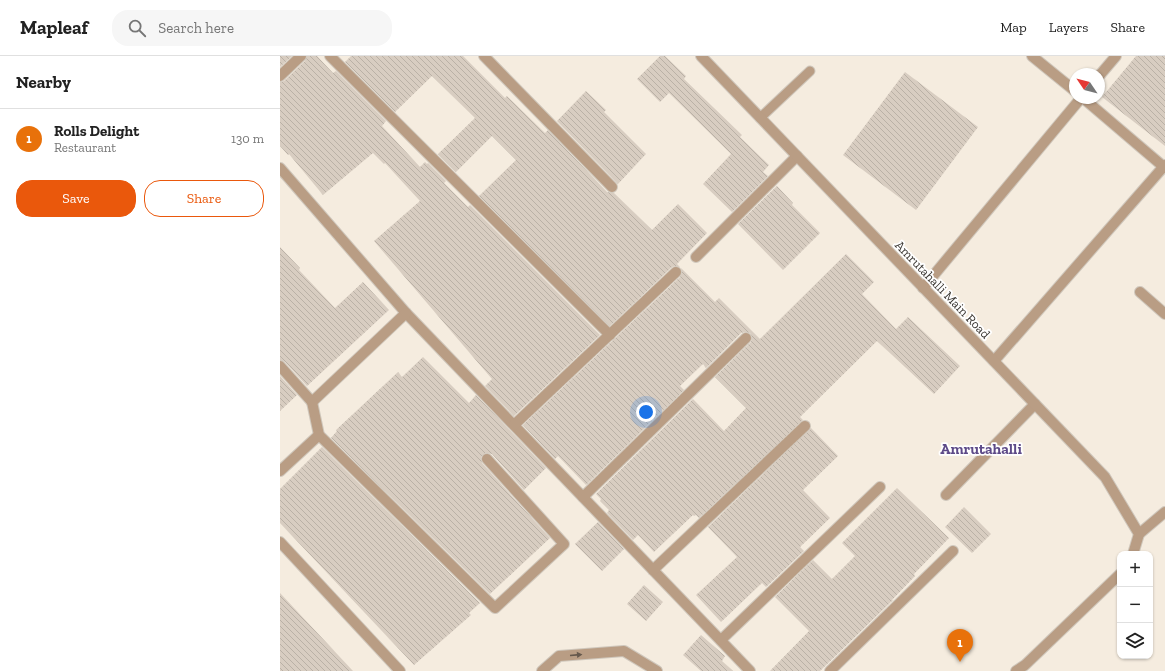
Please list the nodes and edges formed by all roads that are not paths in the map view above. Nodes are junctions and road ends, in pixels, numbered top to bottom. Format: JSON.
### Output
{"nodes":[{"id":1,"x":301,"y":56,"type":"edge"},
{"id":2,"x":330,"y":56,"type":"edge"},
{"id":3,"x":484,"y":56,"type":"edge"},
{"id":4,"x":701,"y":56,"type":"edge"},
{"id":5,"x":1032,"y":56,"type":"edge"},
{"id":6,"x":1116,"y":56,"type":"edge"},
{"id":7,"x":1105,"y":69,"type":"edge"},
{"id":8,"x":810,"y":71,"type":"dead end"},
{"id":9,"x":280,"y":76,"type":"edge"},
{"id":10,"x":1069,"y":86,"type":"edge"},
{"id":11,"x":1077,"y":104,"type":"edge"},
{"id":12,"x":1089,"y":104,"type":"edge"},
{"id":13,"x":760,"y":118,"type":"junction"},
{"id":14,"x":797,"y":156,"type":"junction"},
{"id":15,"x":1165,"y":167,"type":"edge"},
{"id":16,"x":281,"y":170,"type":"edge"},
{"id":17,"x":612,"y":187,"type":"dead end"},
{"id":18,"x":696,"y":257,"type":"dead end"},
{"id":19,"x":676,"y":272,"type":"dead end"},
{"id":20,"x":923,"y":288,"type":"junction"},
{"id":21,"x":1140,"y":292,"type":"dead end"},
{"id":22,"x":1164,"y":311,"type":"edge"},
{"id":23,"x":406,"y":313,"type":"junction"},
{"id":24,"x":610,"y":335,"type":"junction"},
{"id":25,"x":746,"y":338,"type":"dead end"},
{"id":26,"x":994,"y":361,"type":"junction"},
{"id":27,"x":280,"y":366,"type":"edge"},
{"id":28,"x":312,"y":402,"type":"junction"},
{"id":29,"x":1035,"y":404,"type":"junction"},
{"id":30,"x":514,"y":425,"type":"junction"},
{"id":31,"x":805,"y":426,"type":"dead end"},
{"id":32,"x":319,"y":435,"type":"junction"},
{"id":33,"x":487,"y":459,"type":"dead end"},
{"id":34,"x":280,"y":471,"type":"edge"},
{"id":35,"x":880,"y":487,"type":"dead end"},
{"id":36,"x":946,"y":494,"type":"dead end"},
{"id":37,"x":583,"y":497,"type":"junction"},
{"id":38,"x":1165,"y":512,"type":"edge"},
{"id":39,"x":1139,"y":534,"type":"junction"},
{"id":40,"x":280,"y":542,"type":"edge"},
{"id":41,"x":953,"y":551,"type":"dead end"},
{"id":42,"x":1134,"y":551,"type":"edge"},
{"id":43,"x":653,"y":570,"type":"junction"},
{"id":44,"x":1117,"y":577,"type":"edge"},
{"id":45,"x":721,"y":640,"type":"junction"},
{"id":46,"x":1023,"y":669,"type":"edge"},
{"id":47,"x":400,"y":671,"type":"edge"},
{"id":48,"x":542,"y":671,"type":"edge"},
{"id":49,"x":657,"y":671,"type":"edge"},
{"id":50,"x":750,"y":671,"type":"edge"},
{"id":51,"x":830,"y":671,"type":"edge"}],
"edges":[{"from":1,"to":9,"type":"street"},
{"from":2,"to":24,"type":"street"},
{"from":3,"to":17,"type":"street"},
{"from":4,"to":13,"type":"street","name":"Amrutahalli Main Road"},
{"from":5,"to":10,"type":"street"},
{"from":6,"to":7,"type":"street"},
{"from":8,"to":13,"type":"lane"},
{"from":11,"to":20,"type":"street"},
{"from":12,"to":15,"type":"street"},
{"from":13,"to":14,"type":"street","name":"Amrutahalli Main Road"},
{"from":14,"to":18,"type":"street"},
{"from":14,"to":20,"type":"street","name":"Amrutahalli Main Road"},
{"from":15,"to":26,"type":"street"},
{"from":16,"to":23,"type":"street"},
{"from":19,"to":24,"type":"street"},
{"from":20,"to":26,"type":"street","name":"Amrutahalli Main Road"},
{"from":21,"to":22,"type":"street"},
{"from":23,"to":28,"type":"street"},
{"from":23,"to":30,"type":"street"},
{"from":24,"to":30,"type":"street"},
{"from":25,"to":37,"type":"street"},
{"from":26,"to":29,"type":"street","name":"Amrutahalli Main Road"},
{"from":27,"to":28,"type":"street"},
{"from":28,"to":32,"type":"street"},
{"from":29,"to":36,"type":"street"},
{"from":29,"to":39,"type":"street","name":"Amrutahalli Main Road"},
{"from":30,"to":37,"type":"street"},
{"from":31,"to":43,"type":"street"},
{"from":32,"to":33,"type":"street"},
{"from":32,"to":34,"type":"street"},
{"from":35,"to":45,"type":"street"},
{"from":37,"to":43,"type":"street"},
{"from":38,"to":39,"type":"street"},
{"from":39,"to":42,"type":"street"},
{"from":40,"to":47,"type":"street"},
{"from":41,"to":51,"type":"street"},
{"from":43,"to":45,"type":"street"},
{"from":44,"to":46,"type":"street"},
{"from":45,"to":50,"type":"street"},
{"from":48,"to":49,"type":"street","one_way":true}]}
